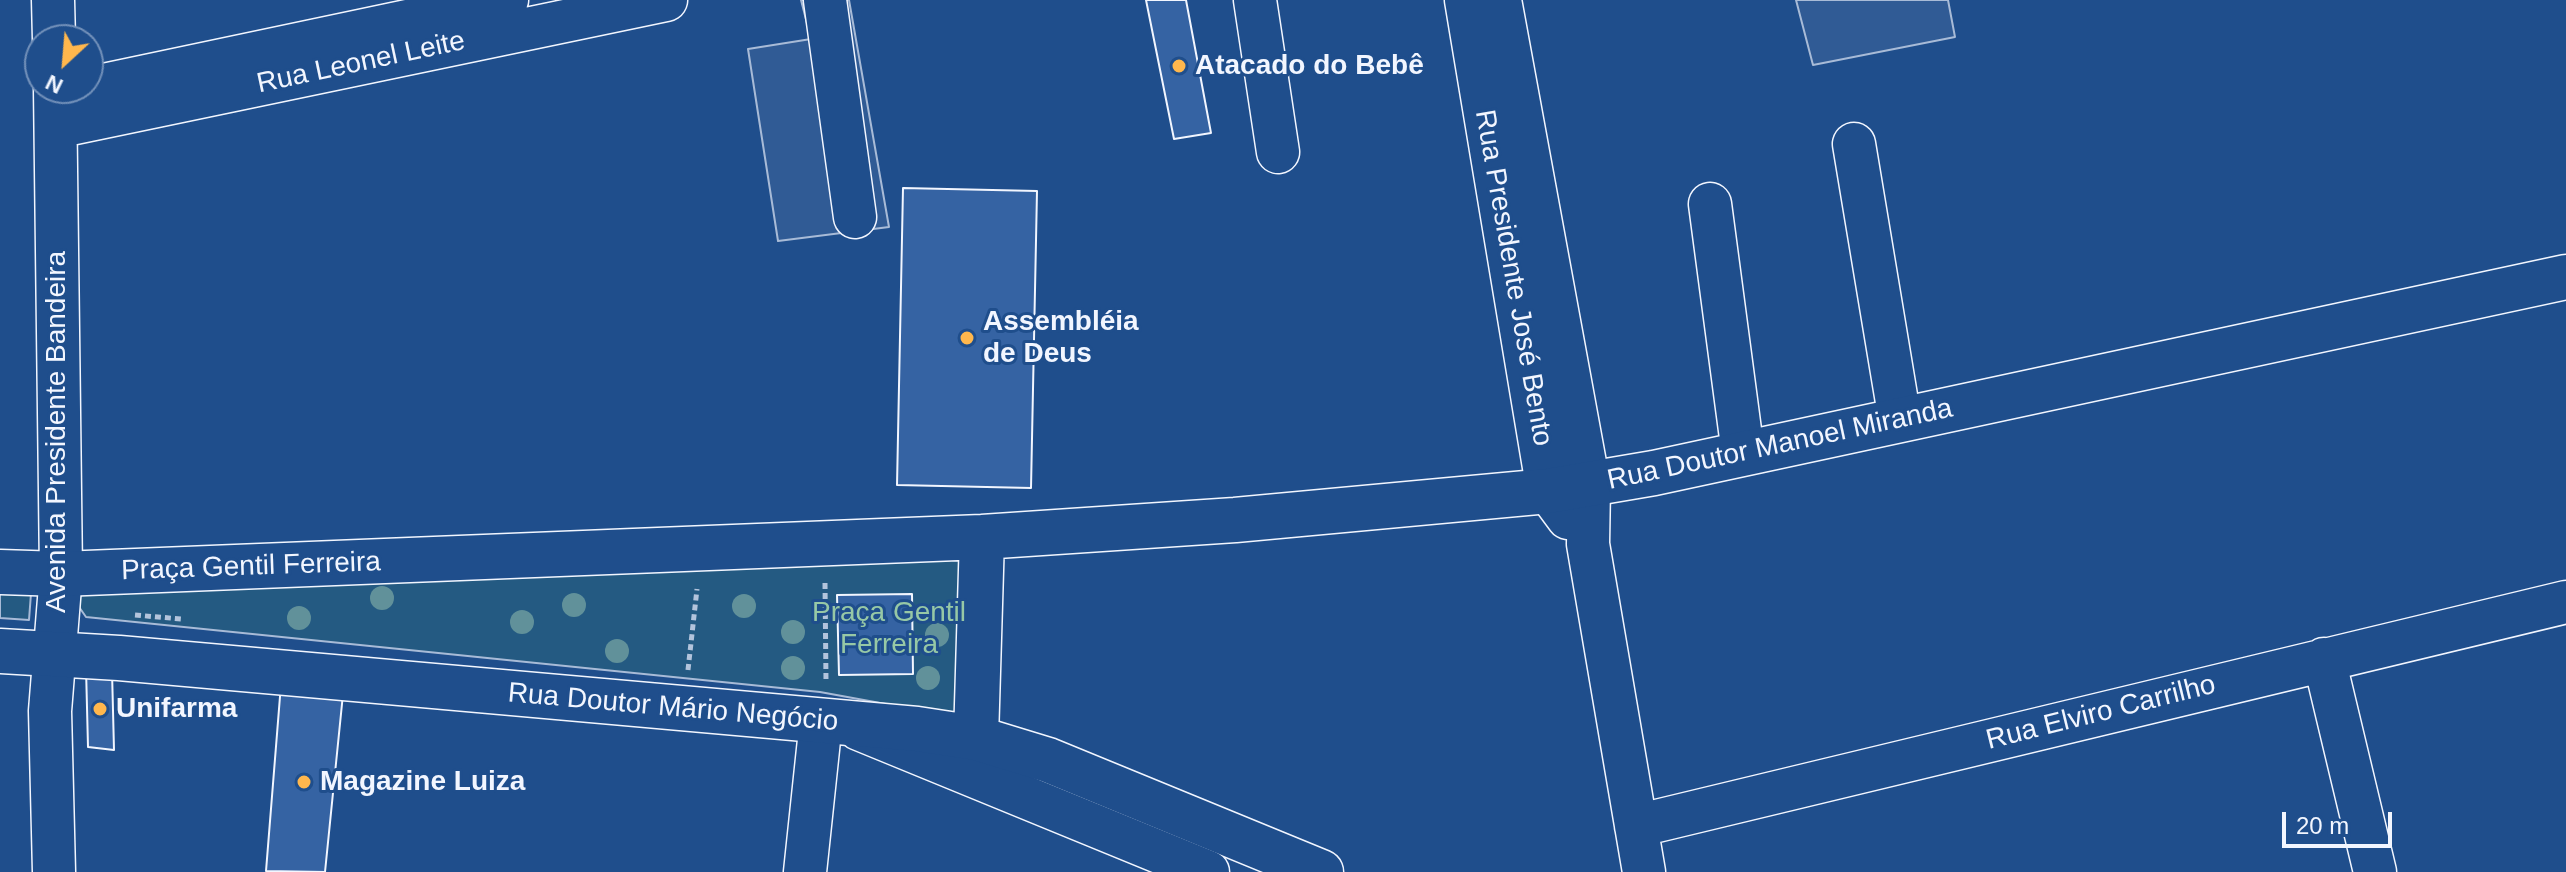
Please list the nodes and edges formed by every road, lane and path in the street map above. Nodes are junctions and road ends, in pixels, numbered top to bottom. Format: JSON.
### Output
{"nodes":[{"id":1,"x":53,"y":0,"type":"edge"},
{"id":2,"x":507,"y":0,"type":"edge"},
{"id":3,"x":666,"y":0,"type":"edge"},
{"id":4,"x":825,"y":0,"type":"edge"},
{"id":5,"x":1255,"y":0,"type":"edge"},
{"id":6,"x":1466,"y":0,"type":"edge"},
{"id":7,"x":1500,"y":0,"type":"edge"},
{"id":8,"x":54,"y":24,"type":"edge"},
{"id":9,"x":375,"y":44,"type":"junction"},
{"id":10,"x":104,"y":94,"type":"edge"},
{"id":11,"x":56,"y":104,"type":"edge"},
{"id":12,"x":1854,"y":144,"type":"dead end"},
{"id":13,"x":1278,"y":152,"type":"dead end"},
{"id":14,"x":1710,"y":204,"type":"dead end"},
{"id":15,"x":855,"y":217,"type":"dead end"},
{"id":16,"x":2566,"y":277,"type":"edge"},
{"id":17,"x":1900,"y":420,"type":"junction"},
{"id":18,"x":1743,"y":453,"type":"junction"},
{"id":19,"x":1569,"y":488,"type":"junction"},
{"id":20,"x":982,"y":537,"type":"junction"},
{"id":21,"x":0,"y":572,"type":"edge"},
{"id":22,"x":61,"y":574,"type":"junction"},
{"id":23,"x":825,"y":574,"type":"dead end"},
{"id":24,"x":698,"y":577,"type":"dead end"},
{"id":25,"x":2566,"y":602,"type":"edge"},
{"id":26,"x":183,"y":619,"type":"dead end"},
{"id":27,"x":0,"y":651,"type":"edge"},
{"id":28,"x":54,"y":654,"type":"junction"},
{"id":29,"x":119,"y":658,"type":"junction"},
{"id":30,"x":2324,"y":659,"type":"junction"},
{"id":31,"x":672,"y":669,"type":"dead end"},
{"id":32,"x":688,"y":671,"type":"junction"},
{"id":33,"x":703,"y":673,"type":"dead end"},
{"id":34,"x":827,"y":710,"type":"junction"},
{"id":35,"x":976,"y":738,"type":"junction"},
{"id":36,"x":1636,"y":826,"type":"junction"},
{"id":37,"x":54,"y":872,"type":"edge"},
{"id":38,"x":805,"y":872,"type":"edge"},
{"id":39,"x":1208,"y":872,"type":"edge"},
{"id":40,"x":1321,"y":872,"type":"edge"},
{"id":41,"x":1644,"y":872,"type":"edge"},
{"id":42,"x":2375,"y":872,"type":"edge"}],
"edges":[{"from":1,"to":8,"type":"street"},
{"from":2,"to":9,"type":"street","name":"Rua Leonel Leite"},
{"from":3,"to":9,"type":"street","name":"Rua Leonel Leite"},
{"from":4,"to":15,"type":"street"},
{"from":5,"to":13,"type":"street"},
{"from":6,"to":19,"type":"street","name":"Rua Presidente José Bento"},
{"from":7,"to":19,"type":"street","name":"Rua Presidente José Bento"},
{"from":9,"to":10,"type":"street","name":"Rua Leonel Leite"},
{"from":11,"to":22,"type":"street","name":"Avenida Presidente Bandeira"},
{"from":12,"to":17,"type":"street"},
{"from":14,"to":18,"type":"street"},
{"from":16,"to":17,"type":"main road","name":"Rua Doutor Manoel Miranda"},
{"from":17,"to":18,"type":"main road","name":"Rua Doutor Manoel Miranda"},
{"from":18,"to":19,"type":"main road","name":"Rua Doutor Manoel Miranda"},
{"from":19,"to":20,"type":"main road","name":"Rua Doutor Manoel Miranda"},
{"from":19,"to":36,"type":"street","name":"Rua Presidente José Bento"},
{"from":20,"to":22,"type":"main road","name":"Praça Gentil Ferreira"},
{"from":20,"to":35,"type":"main road"},
{"from":21,"to":22,"type":"main road","name":"Praça Gentil Ferreira"},
{"from":22,"to":28,"type":"street","name":"Avenida Presidente Bandeira"},
{"from":23,"to":34,"type":"path"},
{"from":24,"to":32,"type":"path"},
{"from":25,"to":30,"type":"street","name":"Rua Elviro Carrilho"},
{"from":26,"to":29,"type":"path"},
{"from":27,"to":28,"type":"main road","name":"Rua Doutor Mário Negócio"},
{"from":28,"to":29,"type":"main road","name":"Rua Doutor Mário Negócio"},
{"from":28,"to":37,"type":"street","name":"Avenida Presidente Bandeira"},
{"from":29,"to":34,"type":"main road","name":"Rua Doutor Mário Negócio"},
{"from":30,"to":36,"type":"street","name":"Rua Elviro Carrilho"},
{"from":30,"to":42,"type":"street"},
{"from":31,"to":32,"type":"path"},
{"from":32,"to":33,"type":"path"},
{"from":34,"to":35,"type":"main road","name":"Rua Doutor Mário Negócio"},
{"from":34,"to":38,"type":"street"},
{"from":34,"to":39,"type":"street"},
{"from":35,"to":40,"type":"main road","name":"Rua Doutor Mário Negócio"},
{"from":36,"to":41,"type":"street","name":"Rua Presidente José Bento"}]}
